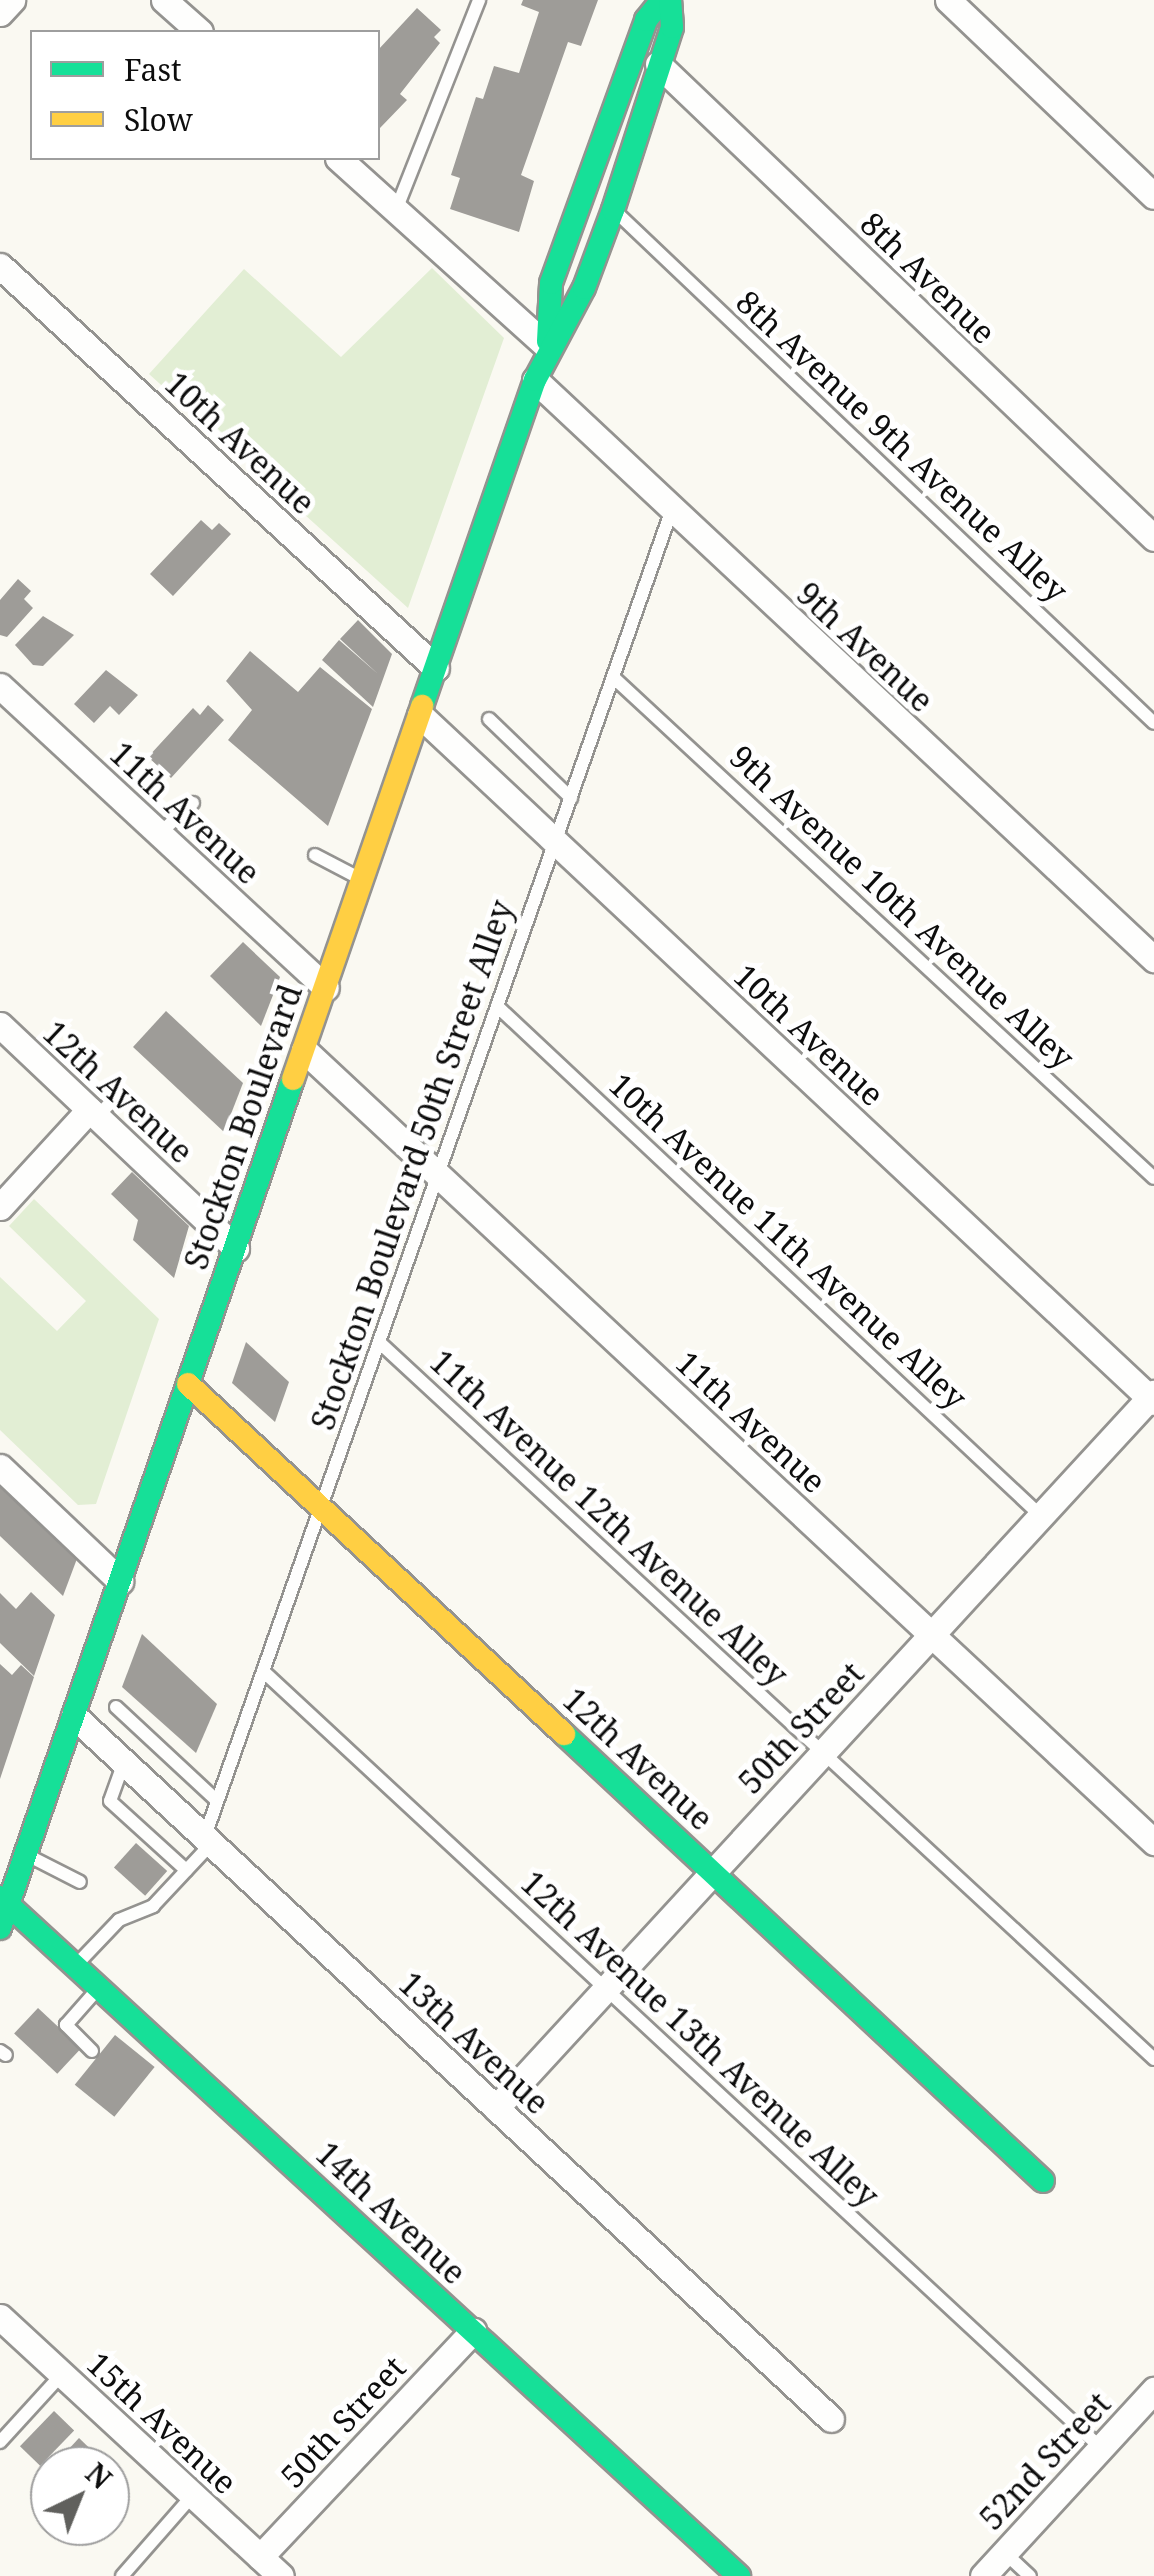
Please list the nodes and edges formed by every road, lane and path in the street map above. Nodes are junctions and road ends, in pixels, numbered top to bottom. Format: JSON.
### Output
{"nodes":[{"id":1,"x":12,"y":0,"type":"edge"},
{"id":2,"x":164,"y":0,"type":"edge"},
{"id":3,"x":479,"y":0,"type":"edge"},
{"id":4,"x":662,"y":0,"type":"edge"},
{"id":5,"x":670,"y":0,"type":"edge"},
{"id":6,"x":948,"y":0,"type":"edge"},
{"id":7,"x":0,"y":13,"type":"edge"},
{"id":8,"x":198,"y":30,"type":"edge"},
{"id":9,"x":658,"y":64,"type":"junction"},
{"id":10,"x":340,"y":160,"type":"edge"},
{"id":11,"x":1154,"y":196,"type":"edge"},
{"id":12,"x":396,"y":210,"type":"junction"},
{"id":13,"x":613,"y":210,"type":"junction"},
{"id":14,"x":0,"y":266,"type":"edge"},
{"id":15,"x":548,"y":347,"type":"junction"},
{"id":16,"x":535,"y":380,"type":"junction"},
{"id":17,"x":672,"y":512,"type":"junction"},
{"id":18,"x":1154,"y":538,"type":"edge"},
{"id":19,"x":436,"y":668,"type":"junction"},
{"id":20,"x":614,"y":677,"type":"junction"},
{"id":21,"x":0,"y":686,"type":"edge"},
{"id":22,"x":420,"y":715,"type":"junction"},
{"id":23,"x":489,"y":719,"type":"dead end"},
{"id":24,"x":1154,"y":722,"type":"edge"},
{"id":25,"x":571,"y":798,"type":"junction"},
{"id":26,"x":193,"y":802,"type":"dead end"},
{"id":27,"x":159,"y":834,"type":"junction"},
{"id":28,"x":555,"y":842,"type":"junction"},
{"id":29,"x":315,"y":855,"type":"dead end"},
{"id":30,"x":363,"y":880,"type":"junction"},
{"id":31,"x":1154,"y":960,"type":"edge"},
{"id":32,"x":326,"y":988,"type":"junction"},
{"id":33,"x":498,"y":1006,"type":"junction"},
{"id":34,"x":0,"y":1025,"type":"edge"},
{"id":35,"x":304,"y":1050,"type":"junction"},
{"id":36,"x":100,"y":1109,"type":"junction"},
{"id":37,"x":438,"y":1174,"type":"junction"},
{"id":38,"x":1154,"y":1178,"type":"edge"},
{"id":39,"x":0,"y":1206,"type":"edge"},
{"id":40,"x":236,"y":1248,"type":"junction"},
{"id":41,"x":379,"y":1342,"type":"junction"},
{"id":42,"x":188,"y":1384,"type":"junction"},
{"id":43,"x":1152,"y":1397,"type":"edge"},
{"id":44,"x":0,"y":1467,"type":"edge"},
{"id":45,"x":320,"y":1508,"type":"junction"},
{"id":46,"x":1041,"y":1516,"type":"junction"},
{"id":47,"x":120,"y":1582,"type":"junction"},
{"id":48,"x":932,"y":1634,"type":"junction"},
{"id":49,"x":263,"y":1671,"type":"junction"},
{"id":50,"x":116,"y":1707,"type":"dead end"},
{"id":51,"x":74,"y":1716,"type":"junction"},
{"id":52,"x":823,"y":1753,"type":"junction"},
{"id":53,"x":124,"y":1762,"type":"junction"},
{"id":54,"x":217,"y":1801,"type":"junction"},
{"id":55,"x":208,"y":1840,"type":"junction"},
{"id":56,"x":1154,"y":1842,"type":"edge"},
{"id":57,"x":26,"y":1854,"type":"junction"},
{"id":58,"x":186,"y":1870,"type":"junction"},
{"id":59,"x":712,"y":1872,"type":"junction"},
{"id":60,"x":80,"y":1882,"type":"dead end"},
{"id":61,"x":4,"y":1901,"type":"edge"},
{"id":62,"x":0,"y":1928,"type":"edge"},
{"id":63,"x":76,"y":1966,"type":"junction"},
{"id":64,"x":100,"y":1988,"type":"junction"},
{"id":65,"x":605,"y":1989,"type":"junction"},
{"id":66,"x":92,"y":2051,"type":"dead end"},
{"id":67,"x":1154,"y":2060,"type":"edge"},
{"id":68,"x":496,"y":2108,"type":"junction"},
{"id":69,"x":1043,"y":2180,"type":"dead end"},
{"id":70,"x":0,"y":2317,"type":"edge"},
{"id":71,"x":472,"y":2331,"type":"junction"},
{"id":72,"x":62,"y":2374,"type":"junction"},
{"id":73,"x":1154,"y":2390,"type":"edge"},
{"id":74,"x":831,"y":2418,"type":"dead end"},
{"id":75,"x":0,"y":2442,"type":"edge"},
{"id":76,"x":1101,"y":2448,"type":"junction"},
{"id":77,"x":193,"y":2495,"type":"junction"},
{"id":78,"x":1005,"y":2552,"type":"junction"},
{"id":79,"x":260,"y":2557,"type":"junction"},
{"id":80,"x":122,"y":2576,"type":"edge"},
{"id":81,"x":281,"y":2576,"type":"edge"},
{"id":82,"x":738,"y":2576,"type":"edge"},
{"id":83,"x":984,"y":2576,"type":"edge"},
{"id":84,"x":1030,"y":2576,"type":"edge"}],
"edges":[{"from":1,"to":7,"type":"street"},
{"from":2,"to":8,"type":"street"},
{"from":3,"to":12,"type":"lane"},
{"from":4,"to":15,"type":"main road","name":"Stockton Boulevard"},
{"from":5,"to":9,"type":"main road","name":"Stockton Boulevard"},
{"from":6,"to":11,"type":"street"},
{"from":9,"to":13,"type":"main road","name":"Stockton Boulevard"},
{"from":9,"to":18,"type":"street","name":"8th Avenue"},
{"from":10,"to":12,"type":"street"},
{"from":12,"to":15,"type":"street"},
{"from":13,"to":15,"type":"main road","name":"Stockton Boulevard"},
{"from":13,"to":24,"type":"lane","name":"8th Avenue 9th Avenue Alley"},
{"from":14,"to":19,"type":"street","name":"10th Avenue"},
{"from":15,"to":16,"type":"main road","name":"Stockton Boulevard"},
{"from":16,"to":17,"type":"street","name":"9th Avenue"},
{"from":16,"to":19,"type":"main road","name":"Stockton Boulevard"},
{"from":17,"to":20,"type":"lane","name":"Stockton Boulevard 50th Street Alley"},
{"from":17,"to":31,"type":"street","name":"9th Avenue"},
{"from":19,"to":22,"type":"main road","name":"Stockton Boulevard"},
{"from":20,"to":25,"type":"lane","name":"Stockton Boulevard 50th Street Alley"},
{"from":20,"to":38,"type":"lane","name":"9th Avenue 10th Avenue Alley"},
{"from":21,"to":27,"type":"street","name":"11th Avenue"},
{"from":22,"to":28,"type":"street","name":"10th Avenue"},
{"from":22,"to":30,"type":"main road","name":"Stockton Boulevard"},
{"from":23,"to":25,"type":"lane"},
{"from":25,"to":28,"type":"lane","name":"Stockton Boulevard 50th Street Alley"},
{"from":26,"to":27,"type":"lane"},
{"from":27,"to":32,"type":"street","name":"11th Avenue"},
{"from":28,"to":33,"type":"lane","name":"Stockton Boulevard 50th Street Alley"},
{"from":28,"to":43,"type":"street","name":"10th Avenue"},
{"from":29,"to":30,"type":"lane"},
{"from":30,"to":32,"type":"main road","name":"Stockton Boulevard"},
{"from":32,"to":35,"type":"main road","name":"Stockton Boulevard"},
{"from":33,"to":37,"type":"lane","name":"Stockton Boulevard 50th Street Alley"},
{"from":33,"to":46,"type":"lane","name":"10th Avenue 11th Avenue Alley"},
{"from":34,"to":36,"type":"street","name":"12th Avenue"},
{"from":35,"to":37,"type":"street","name":"11th Avenue"},
{"from":35,"to":40,"type":"main road","name":"Stockton Boulevard"},
{"from":36,"to":39,"type":"street"},
{"from":36,"to":40,"type":"street","name":"12th Avenue"},
{"from":37,"to":41,"type":"lane","name":"Stockton Boulevard 50th Street Alley"},
{"from":37,"to":48,"type":"street","name":"11th Avenue"},
{"from":40,"to":42,"type":"main road","name":"Stockton Boulevard"},
{"from":41,"to":45,"type":"lane","name":"Stockton Boulevard 50th Street Alley"},
{"from":41,"to":52,"type":"lane","name":"11th Avenue 12th Avenue Alley"},
{"from":42,"to":45,"type":"main road","name":"12th Avenue"},
{"from":42,"to":47,"type":"main road","name":"Stockton Boulevard"},
{"from":43,"to":46,"type":"street","name":"50th Street"},
{"from":44,"to":47,"type":"street"},
{"from":45,"to":49,"type":"lane","name":"Stockton Boulevard 50th Street Alley"},
{"from":45,"to":59,"type":"main road","name":"12th Avenue"},
{"from":46,"to":48,"type":"street","name":"50th Street"},
{"from":47,"to":51,"type":"main road","name":"Stockton Boulevard"},
{"from":48,"to":52,"type":"street","name":"50th Street"},
{"from":48,"to":56,"type":"street","name":"11th Avenue"},
{"from":49,"to":54,"type":"lane","name":"Stockton Boulevard 50th Street Alley"},
{"from":49,"to":65,"type":"lane","name":"12th Avenue 13th Avenue Alley"},
{"from":50,"to":54,"type":"lane"},
{"from":51,"to":53,"type":"street","name":"13th Avenue"},
{"from":51,"to":57,"type":"main road","name":"Stockton Boulevard"},
{"from":52,"to":59,"type":"street","name":"50th Street"},
{"from":52,"to":67,"type":"lane","name":"11th Avenue 12th Avenue Alley"},
{"from":53,"to":55,"type":"street","name":"13th Avenue"},
{"from":53,"to":58,"type":"lane"},
{"from":54,"to":55,"type":"lane","name":"Stockton Boulevard 50th Street Alley"},
{"from":55,"to":58,"type":"lane"},
{"from":55,"to":68,"type":"street","name":"13th Avenue"},
{"from":57,"to":60,"type":"lane"},
{"from":57,"to":61,"type":"main road","name":"Stockton Boulevard"},
{"from":58,"to":63,"type":"lane"},
{"from":59,"to":65,"type":"street","name":"50th Street"},
{"from":59,"to":69,"type":"main road","name":"12th Avenue"},
{"from":61,"to":62,"type":"main road","name":"Stockton Boulevard"},
{"from":61,"to":63,"type":"main road","name":"14th Avenue"},
{"from":63,"to":64,"type":"main road","name":"14th Avenue"},
{"from":64,"to":66,"type":"lane"},
{"from":64,"to":71,"type":"main road","name":"14th Avenue"},
{"from":65,"to":68,"type":"street","name":"50th Street"},
{"from":65,"to":76,"type":"lane","name":"12th Avenue 13th Avenue Alley"},
{"from":68,"to":74,"type":"street","name":"13th Avenue"},
{"from":70,"to":72,"type":"street","name":"15th Avenue"},
{"from":71,"to":79,"type":"street","name":"50th Street"},
{"from":71,"to":82,"type":"main road","name":"14th Avenue"},
{"from":72,"to":75,"type":"lane"},
{"from":72,"to":77,"type":"street","name":"15th Avenue"},
{"from":73,"to":76,"type":"street","name":"52nd Street"},
{"from":76,"to":78,"type":"street","name":"52nd Street"},
{"from":77,"to":79,"type":"street","name":"15th Avenue"},
{"from":77,"to":80,"type":"lane"},
{"from":78,"to":83,"type":"street","name":"52nd Street"},
{"from":78,"to":84,"type":"lane"},
{"from":79,"to":81,"type":"street","name":"15th Avenue"}]}
